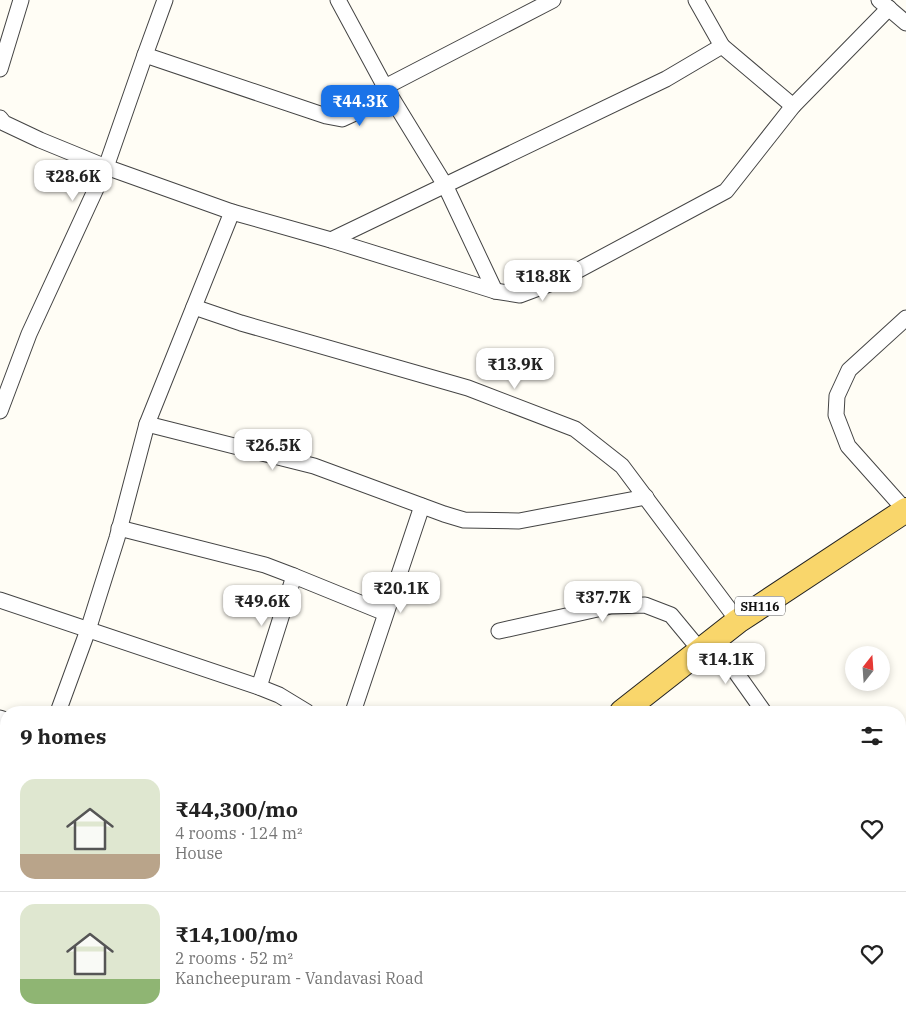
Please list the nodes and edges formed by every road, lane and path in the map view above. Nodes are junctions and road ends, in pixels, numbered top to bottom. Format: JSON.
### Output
{"nodes":[{"id":1,"x":21,"y":0,"type":"edge"},
{"id":2,"x":165,"y":0,"type":"edge"},
{"id":3,"x":338,"y":0,"type":"edge"},
{"id":4,"x":553,"y":0,"type":"edge"},
{"id":5,"x":696,"y":0,"type":"edge"},
{"id":6,"x":884,"y":4,"type":"edge"},
{"id":7,"x":906,"y":23,"type":"edge"},
{"id":8,"x":722,"y":46,"type":"junction"},
{"id":9,"x":144,"y":55,"type":"junction"},
{"id":10,"x":0,"y":69,"type":"edge"},
{"id":11,"x":385,"y":87,"type":"junction"},
{"id":12,"x":793,"y":106,"type":"junction"},
{"id":13,"x":0,"y":118,"type":"edge"},
{"id":14,"x":106,"y":167,"type":"junction"},
{"id":15,"x":445,"y":185,"type":"junction"},
{"id":16,"x":232,"y":212,"type":"junction"},
{"id":17,"x":331,"y":240,"type":"junction"},
{"id":18,"x":495,"y":291,"type":"junction"},
{"id":19,"x":194,"y":307,"type":"junction"},
{"id":20,"x":906,"y":318,"type":"edge"},
{"id":21,"x":0,"y":411,"type":"edge"},
{"id":22,"x":147,"y":424,"type":"junction"},
{"id":23,"x":646,"y":497,"type":"junction"},
{"id":24,"x":422,"y":506,"type":"junction"},
{"id":25,"x":906,"y":510,"type":"edge"},
{"id":26,"x":120,"y":528,"type":"junction"},
{"id":27,"x":294,"y":576,"type":"junction"},
{"id":28,"x":0,"y":600,"type":"edge"},
{"id":29,"x":385,"y":613,"type":"junction"},
{"id":30,"x":738,"y":621,"type":"junction"},
{"id":31,"x":88,"y":630,"type":"junction"},
{"id":32,"x":499,"y":631,"type":"dead end"},
{"id":33,"x":706,"y":645,"type":"junction"},
{"id":34,"x":258,"y":687,"type":"junction"},
{"id":35,"x":60,"y":706,"type":"edge"},
{"id":36,"x":298,"y":706,"type":"edge"},
{"id":37,"x":355,"y":706,"type":"edge"},
{"id":38,"x":630,"y":706,"type":"edge"},
{"id":39,"x":759,"y":706,"type":"edge"}],
"edges":[{"from":1,"to":10,"type":"street"},
{"from":2,"to":9,"type":"street"},
{"from":3,"to":11,"type":"street"},
{"from":4,"to":11,"type":"street"},
{"from":5,"to":8,"type":"street"},
{"from":6,"to":7,"type":"street"},
{"from":6,"to":12,"type":"street"},
{"from":8,"to":12,"type":"street"},
{"from":8,"to":15,"type":"street"},
{"from":9,"to":11,"type":"street"},
{"from":9,"to":14,"type":"street"},
{"from":11,"to":15,"type":"street"},
{"from":12,"to":18,"type":"street"},
{"from":13,"to":14,"type":"street"},
{"from":14,"to":16,"type":"street"},
{"from":14,"to":21,"type":"street"},
{"from":15,"to":17,"type":"street"},
{"from":15,"to":18,"type":"street"},
{"from":16,"to":17,"type":"street"},
{"from":16,"to":19,"type":"street"},
{"from":17,"to":18,"type":"street"},
{"from":19,"to":22,"type":"street"},
{"from":19,"to":23,"type":"street"},
{"from":20,"to":25,"type":"street"},
{"from":22,"to":24,"type":"street"},
{"from":22,"to":26,"type":"street"},
{"from":23,"to":24,"type":"street"},
{"from":23,"to":30,"type":"street"},
{"from":24,"to":29,"type":"street"},
{"from":25,"to":30,"type":"main road","number":"SH116"},
{"from":26,"to":27,"type":"street"},
{"from":26,"to":31,"type":"street"},
{"from":27,"to":29,"type":"street"},
{"from":27,"to":34,"type":"street"},
{"from":28,"to":31,"type":"street"},
{"from":29,"to":37,"type":"street"},
{"from":30,"to":33,"type":"main road","number":"SH116"},
{"from":31,"to":34,"type":"street"},
{"from":31,"to":35,"type":"street"},
{"from":32,"to":33,"type":"street"},
{"from":33,"to":38,"type":"main road","number":"SH116"},
{"from":33,"to":39,"type":"street"},
{"from":34,"to":36,"type":"street"}]}
